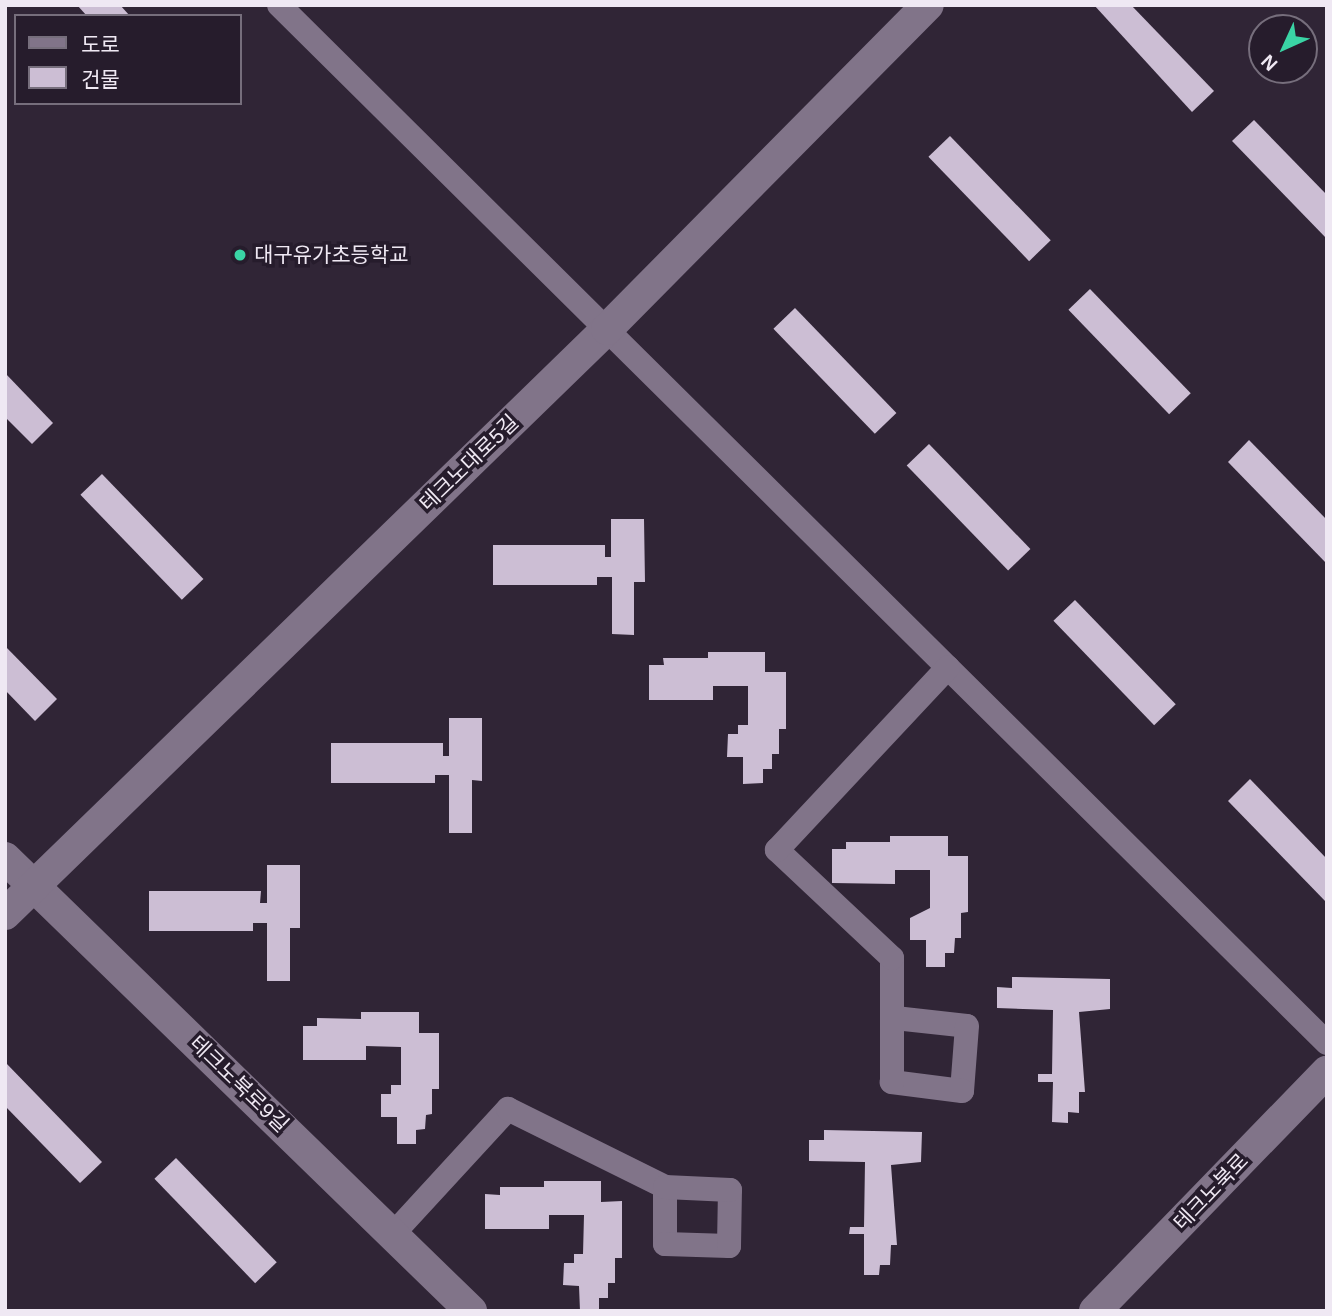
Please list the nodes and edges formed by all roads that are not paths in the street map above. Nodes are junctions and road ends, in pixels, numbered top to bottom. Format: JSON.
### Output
{"nodes":[{"id":1,"x":279,"y":5,"type":"edge"},
{"id":2,"x":928,"y":5,"type":"edge"},
{"id":3,"x":607,"y":329,"type":"junction"},
{"id":4,"x":948,"y":667,"type":"junction"},
{"id":5,"x":5,"y":859,"type":"edge"},
{"id":6,"x":33,"y":885,"type":"junction"},
{"id":7,"x":5,"y":914,"type":"edge"},
{"id":8,"x":895,"y":1018,"type":"dead end"},
{"id":9,"x":1327,"y":1043,"type":"edge"},
{"id":10,"x":1327,"y":1072,"type":"edge"},
{"id":11,"x":665,"y":1187,"type":"dead end"},
{"id":12,"x":393,"y":1234,"type":"junction"},
{"id":13,"x":471,"y":1311,"type":"edge"},
{"id":14,"x":1095,"y":1311,"type":"edge"}],
"edges":[{"from":1,"to":3,"type":"street"},
{"from":2,"to":3,"type":"street","name":"테크노대로5길"},
{"from":3,"to":4,"type":"street"},
{"from":3,"to":6,"type":"street","name":"테크노대로5길"},
{"from":4,"to":8,"type":"street"},
{"from":4,"to":9,"type":"street"},
{"from":5,"to":6,"type":"street","name":"테크노북로9길"},
{"from":6,"to":7,"type":"street","name":"테크노대로5길"},
{"from":6,"to":12,"type":"street","name":"테크노북로9길"},
{"from":10,"to":14,"type":"street","name":"테크노북로"},
{"from":11,"to":12,"type":"street"},
{"from":12,"to":13,"type":"street","name":"테크노북로9길"}]}
